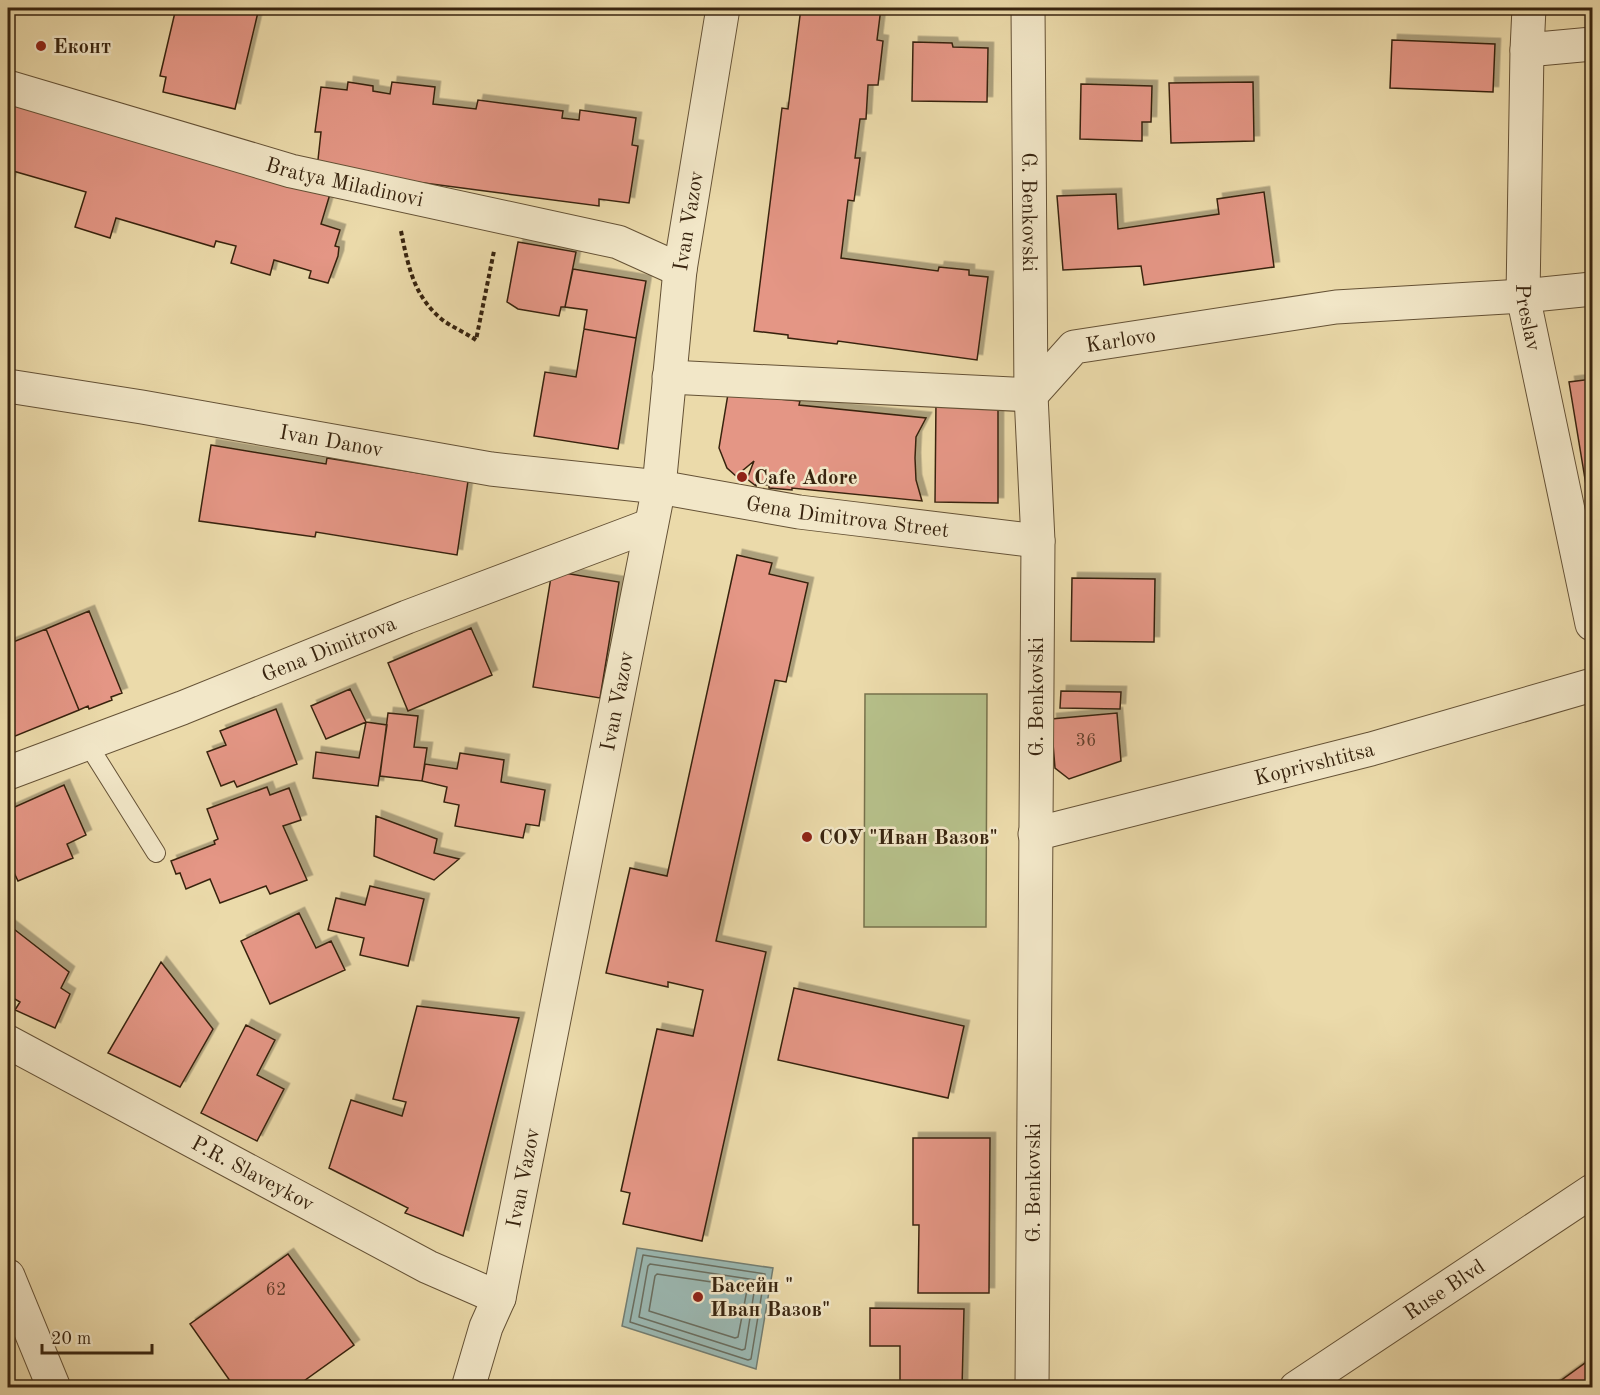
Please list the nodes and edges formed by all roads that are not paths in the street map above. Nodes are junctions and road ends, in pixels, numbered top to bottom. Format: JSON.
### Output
{"nodes":[{"id":1,"x":723,"y":8,"type":"edge"},
{"id":2,"x":1028,"y":8,"type":"edge"},
{"id":3,"x":1529,"y":8,"type":"edge"},
{"id":4,"x":1593,"y":44,"type":"edge"},
{"id":5,"x":1527,"y":50,"type":"junction"},
{"id":6,"x":8,"y":87,"type":"edge"},
{"id":7,"x":680,"y":270,"type":"junction"},
{"id":8,"x":1593,"y":289,"type":"edge"},
{"id":9,"x":1523,"y":296,"type":"junction"},
{"id":10,"x":669,"y":377,"type":"junction"},
{"id":11,"x":8,"y":386,"type":"edge"},
{"id":12,"x":1031,"y":395,"type":"junction"},
{"id":13,"x":658,"y":487,"type":"junction"},
{"id":14,"x":651,"y":525,"type":"junction"},
{"id":15,"x":1038,"y":541,"type":"junction"},
{"id":16,"x":1593,"y":624,"type":"edge"},
{"id":17,"x":1593,"y":685,"type":"edge"},
{"id":18,"x":87,"y":743,"type":"junction"},
{"id":19,"x":8,"y":773,"type":"edge"},
{"id":20,"x":1035,"y":834,"type":"junction"},
{"id":21,"x":156,"y":853,"type":"dead end"},
{"id":22,"x":8,"y":1042,"type":"edge"},
{"id":23,"x":1593,"y":1191,"type":"edge"},
{"id":24,"x":8,"y":1276,"type":"edge"},
{"id":25,"x":500,"y":1298,"type":"junction"},
{"id":26,"x":54,"y":1388,"type":"edge"},
{"id":27,"x":468,"y":1388,"type":"edge"},
{"id":28,"x":1032,"y":1388,"type":"edge"},
{"id":29,"x":1296,"y":1388,"type":"edge"}],
"edges":[{"from":1,"to":7,"type":"street","name":"Ivan Vazov"},
{"from":2,"to":12,"type":"street","name":"G. Benkovski"},
{"from":3,"to":5,"type":"street","name":"Preslav"},
{"from":4,"to":5,"type":"street"},
{"from":5,"to":9,"type":"street","name":"Preslav"},
{"from":6,"to":7,"type":"street","name":"Bratya Miladinovi"},
{"from":7,"to":10,"type":"street","name":"Ivan Vazov"},
{"from":8,"to":9,"type":"street","name":"Karlovo"},
{"from":9,"to":12,"type":"street","name":"Karlovo"},
{"from":9,"to":16,"type":"street","name":"Preslav"},
{"from":10,"to":12,"type":"street"},
{"from":10,"to":13,"type":"street","name":"Ivan Vazov"},
{"from":11,"to":13,"type":"street","name":"Ivan Danov"},
{"from":12,"to":15,"type":"street","name":"G. Benkovski"},
{"from":13,"to":14,"type":"street","name":"Ivan Vazov"},
{"from":13,"to":15,"type":"street","name":"Gena Dimitrova Street"},
{"from":14,"to":18,"type":"street","name":"Gena Dimitrova"},
{"from":14,"to":25,"type":"street","name":"Ivan Vazov"},
{"from":15,"to":20,"type":"street","name":"G. Benkovski"},
{"from":17,"to":20,"type":"street","name":"Koprivshtitsa"},
{"from":18,"to":19,"type":"street","name":"Gena Dimitrova"},
{"from":18,"to":21,"type":"lane"},
{"from":20,"to":28,"type":"street","name":"G. Benkovski"},
{"from":22,"to":25,"type":"street","name":"P.R. Slaveykov"},
{"from":23,"to":29,"type":"street","name":"Ruse Blvd"},
{"from":24,"to":26,"type":"street"},
{"from":25,"to":27,"type":"street","name":"Ivan Vazov"}]}
